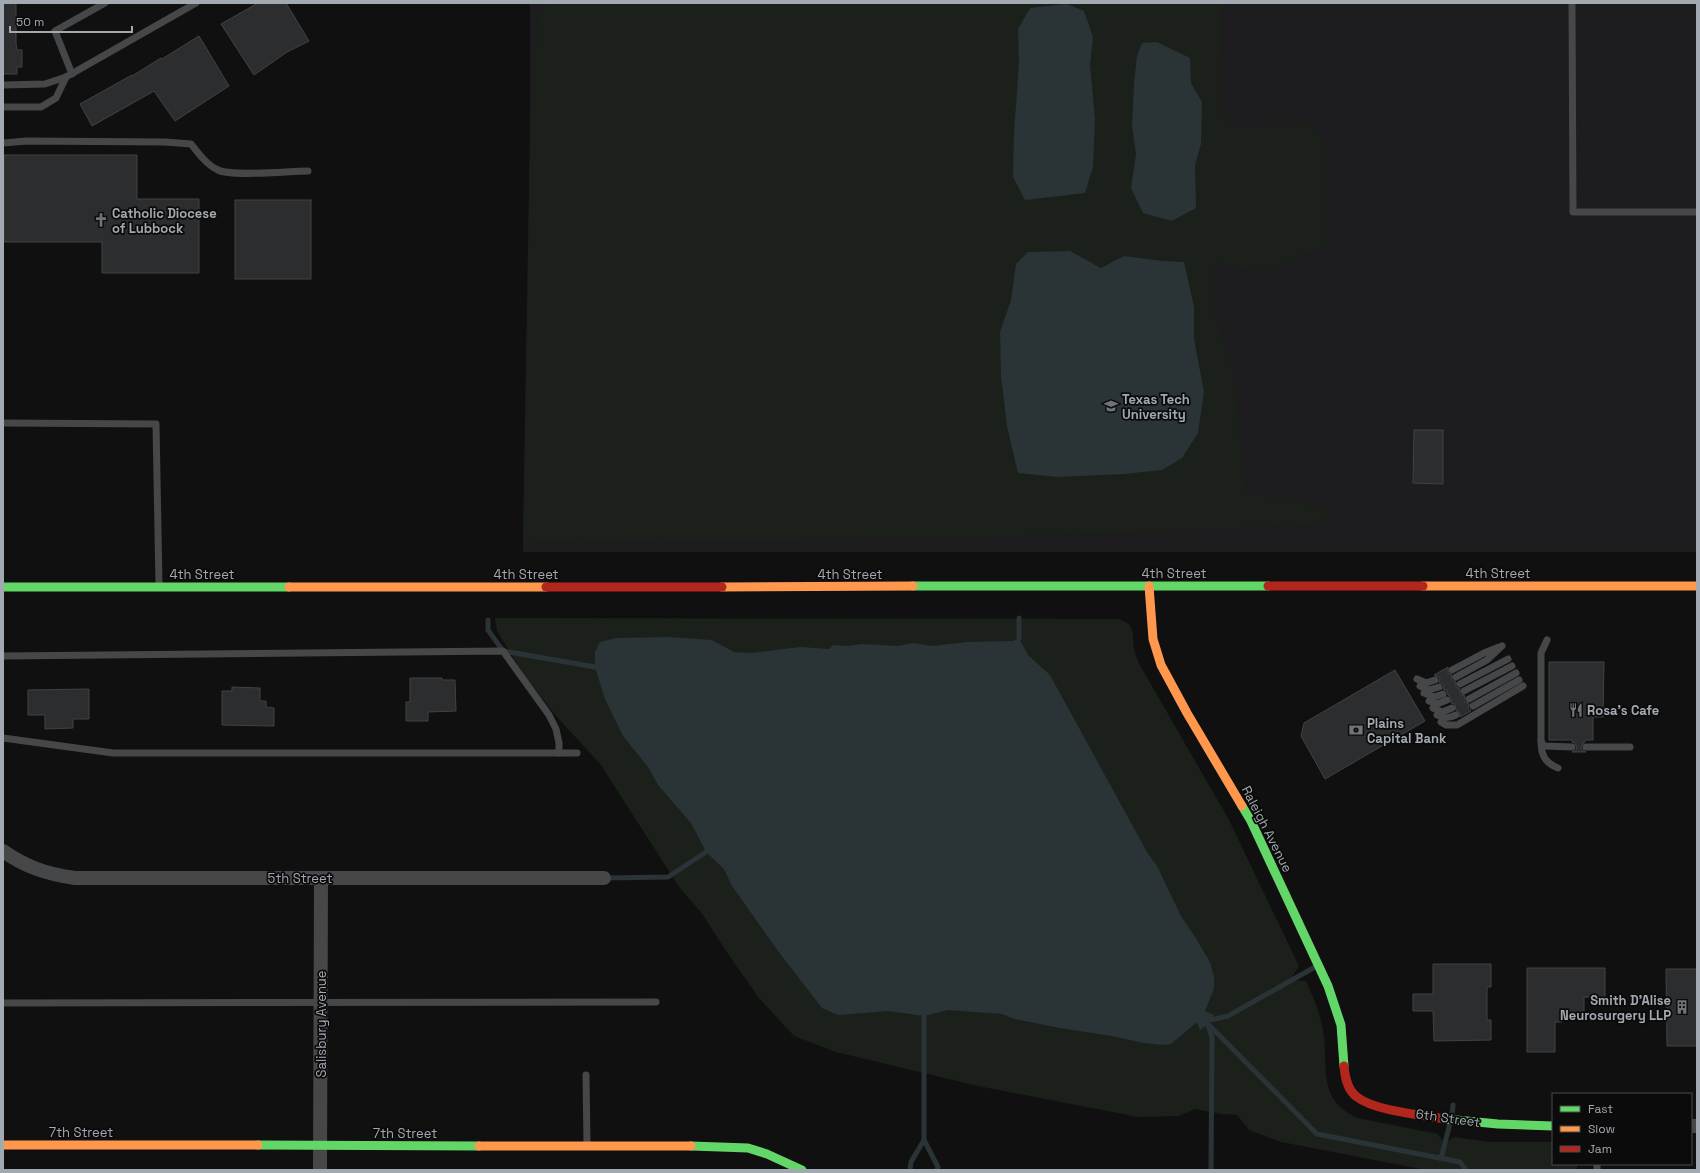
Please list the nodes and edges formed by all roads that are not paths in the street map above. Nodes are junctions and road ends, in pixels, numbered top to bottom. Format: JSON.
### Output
{"nodes":[{"id":1,"x":105,"y":3,"type":"edge"},
{"id":2,"x":196,"y":3,"type":"edge"},
{"id":3,"x":1572,"y":3,"type":"edge"},
{"id":4,"x":69,"y":75,"type":"junction"},
{"id":5,"x":3,"y":85,"type":"edge"},
{"id":6,"x":3,"y":107,"type":"edge"},
{"id":7,"x":3,"y":143,"type":"edge"},
{"id":8,"x":308,"y":171,"type":"dead end"},
{"id":9,"x":1697,"y":212,"type":"edge"},
{"id":10,"x":3,"y":423,"type":"edge"},
{"id":11,"x":159,"y":586,"type":"junction"},
{"id":12,"x":1149,"y":586,"type":"junction"},
{"id":13,"x":1697,"y":586,"type":"edge"},
{"id":14,"x":3,"y":587,"type":"edge"},
{"id":15,"x":1547,"y":640,"type":"dead end"},
{"id":16,"x":3,"y":656,"type":"edge"},
{"id":17,"x":1508,"y":659,"type":"dead end"},
{"id":18,"x":1512,"y":666,"type":"dead end"},
{"id":19,"x":1452,"y":670,"type":"dead end"},
{"id":20,"x":1456,"y":677,"type":"dead end"},
{"id":21,"x":1435,"y":680,"type":"dead end"},
{"id":22,"x":1519,"y":680,"type":"junction"},
{"id":23,"x":1460,"y":684,"type":"dead end"},
{"id":24,"x":1439,"y":687,"type":"dead end"},
{"id":25,"x":1464,"y":691,"type":"dead end"},
{"id":26,"x":1424,"y":693,"type":"dead end"},
{"id":27,"x":1469,"y":699,"type":"dead end"},
{"id":28,"x":1429,"y":700,"type":"dead end"},
{"id":29,"x":1473,"y":706,"type":"dead end"},
{"id":30,"x":1433,"y":708,"type":"dead end"},
{"id":31,"x":1452,"y":708,"type":"dead end"},
{"id":32,"x":1437,"y":715,"type":"dead end"},
{"id":33,"x":1456,"y":715,"type":"dead end"},
{"id":34,"x":1441,"y":722,"type":"dead end"},
{"id":35,"x":3,"y":738,"type":"edge"},
{"id":36,"x":1540,"y":741,"type":"junction"},
{"id":37,"x":1572,"y":747,"type":"dead end"},
{"id":38,"x":1586,"y":747,"type":"dead end"},
{"id":39,"x":1630,"y":747,"type":"dead end"},
{"id":40,"x":559,"y":753,"type":"junction"},
{"id":41,"x":577,"y":753,"type":"dead end"},
{"id":42,"x":1558,"y":768,"type":"dead end"},
{"id":43,"x":3,"y":851,"type":"edge"},
{"id":44,"x":321,"y":878,"type":"junction"},
{"id":45,"x":604,"y":878,"type":"dead end"},
{"id":46,"x":656,"y":1002,"type":"dead end"},
{"id":47,"x":320,"y":1003,"type":"junction"},
{"id":48,"x":3,"y":1004,"type":"edge"},
{"id":49,"x":586,"y":1075,"type":"dead end"},
{"id":50,"x":1350,"y":1089,"type":"joint"},
{"id":51,"x":1552,"y":1126,"type":"edge"},
{"id":52,"x":3,"y":1144,"type":"edge"},
{"id":53,"x":320,"y":1146,"type":"junction"},
{"id":54,"x":587,"y":1146,"type":"junction"},
{"id":55,"x":320,"y":1170,"type":"edge"},
{"id":56,"x":802,"y":1170,"type":"edge"}],
"edges":[{"from":1,"to":4,"type":"lane"},
{"from":2,"to":4,"type":"lane"},
{"from":3,"to":9,"type":"lane"},
{"from":4,"to":5,"type":"lane"},
{"from":4,"to":6,"type":"lane"},
{"from":7,"to":8,"type":"lane"},
{"from":10,"to":11,"type":"lane"},
{"from":11,"to":12,"type":"main road","name":"4th Street"},
{"from":11,"to":14,"type":"main road","name":"4th Street"},
{"from":12,"to":13,"type":"main road","name":"4th Street"},
{"from":12,"to":50,"type":"main road","name":"Raleigh Avenue"},
{"from":15,"to":36,"type":"lane"},
{"from":16,"to":40,"type":"lane"},
{"from":17,"to":23,"type":"lane"},
{"from":18,"to":25,"type":"lane"},
{"from":19,"to":20,"type":"lane"},
{"from":21,"to":24,"type":"lane"},
{"from":22,"to":27,"type":"lane"},
{"from":22,"to":29,"type":"lane"},
{"from":22,"to":34,"type":"lane"},
{"from":26,"to":28,"type":"lane"},
{"from":30,"to":31,"type":"lane"},
{"from":32,"to":33,"type":"lane"},
{"from":35,"to":40,"type":"lane"},
{"from":36,"to":37,"type":"lane"},
{"from":36,"to":42,"type":"lane"},
{"from":38,"to":39,"type":"lane"},
{"from":40,"to":41,"type":"lane"},
{"from":43,"to":44,"type":"street","name":"5th Street"},
{"from":44,"to":45,"type":"street","name":"5th Street"},
{"from":44,"to":47,"type":"street","name":"Salisbury Avenue"},
{"from":46,"to":47,"type":"lane"},
{"from":47,"to":48,"type":"lane"},
{"from":47,"to":53,"type":"street","name":"Salisbury Avenue"},
{"from":49,"to":54,"type":"lane"},
{"from":50,"to":51,"type":"main road","name":"6th Street"},
{"from":52,"to":53,"type":"main road","name":"7th Street"},
{"from":53,"to":54,"type":"main road","name":"7th Street"},
{"from":53,"to":55,"type":"street","name":"Salisbury Avenue"},
{"from":54,"to":56,"type":"main road","name":"7th Street"}]}
